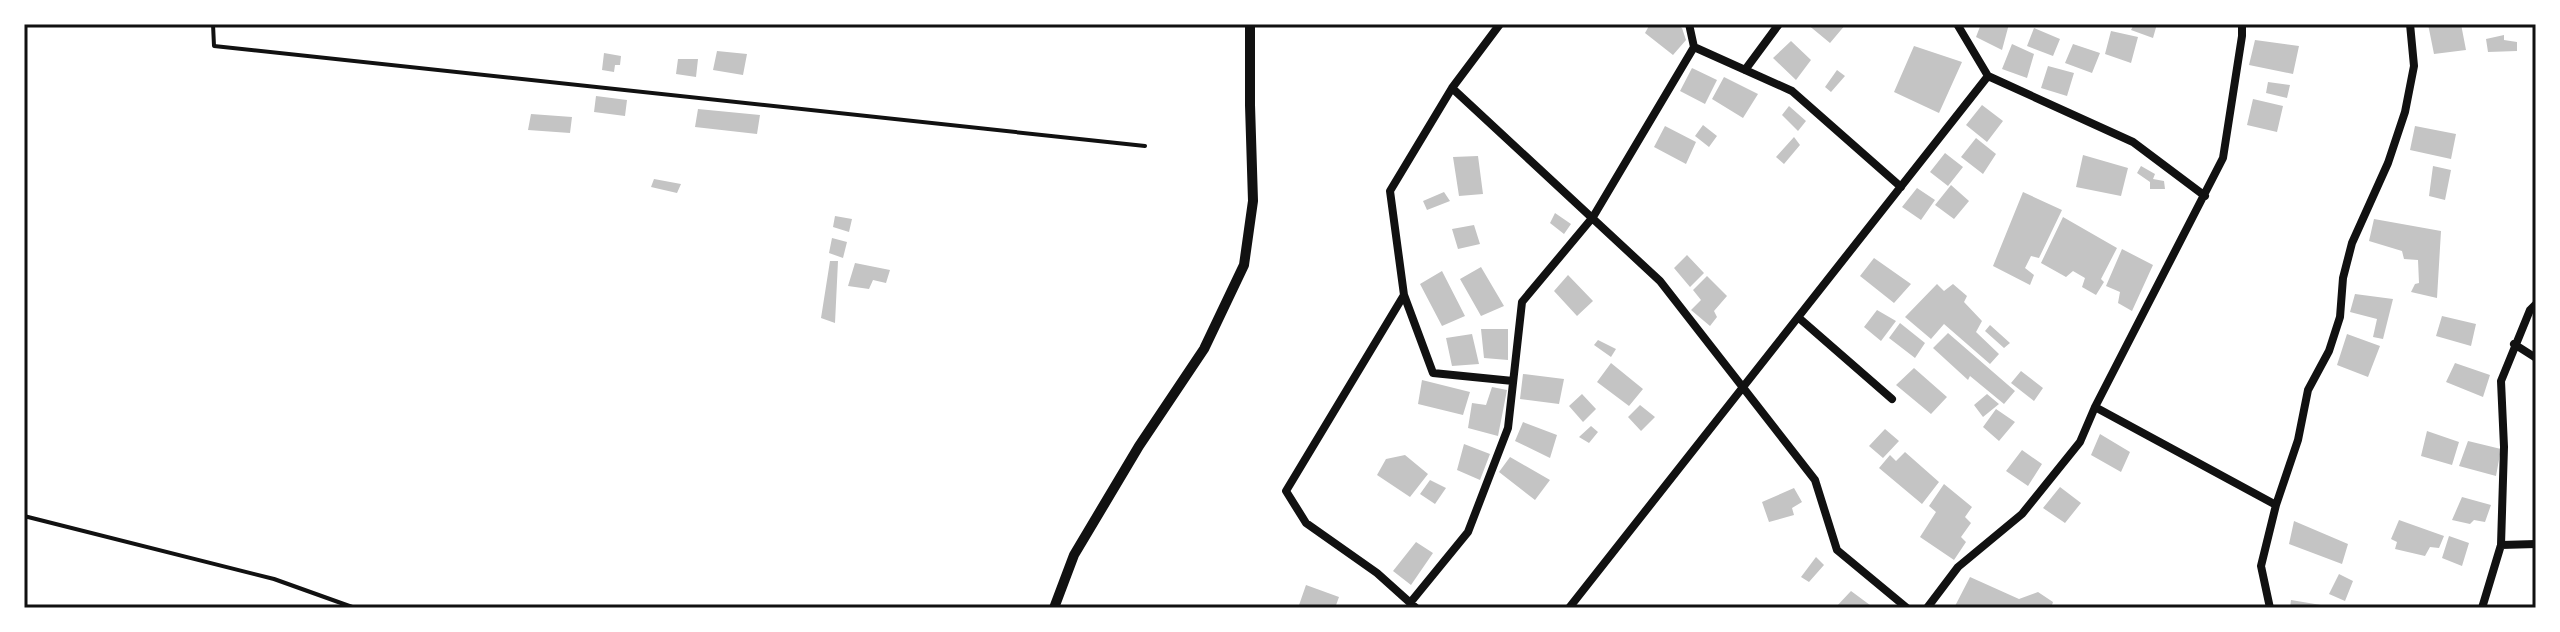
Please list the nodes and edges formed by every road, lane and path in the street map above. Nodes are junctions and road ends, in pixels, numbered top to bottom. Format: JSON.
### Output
{"nodes":[{"id":1,"x":213,"y":24,"type":"edge"},
{"id":2,"x":1250,"y":24,"type":"edge"},
{"id":3,"x":1500,"y":24,"type":"edge"},
{"id":4,"x":1689,"y":24,"type":"edge"},
{"id":5,"x":1779,"y":24,"type":"edge"},
{"id":6,"x":1957,"y":24,"type":"edge"},
{"id":7,"x":2242,"y":24,"type":"edge"},
{"id":8,"x":2410,"y":24,"type":"edge"},
{"id":9,"x":1694,"y":47,"type":"junction"},
{"id":10,"x":1745,"y":70,"type":"junction"},
{"id":11,"x":1988,"y":76,"type":"junction"},
{"id":12,"x":1452,"y":88,"type":"junction"},
{"id":13,"x":1145,"y":146,"type":"dead end"},
{"id":14,"x":1901,"y":187,"type":"junction"},
{"id":15,"x":2205,"y":196,"type":"junction"},
{"id":16,"x":1593,"y":217,"type":"junction"},
{"id":17,"x":1404,"y":295,"type":"junction"},
{"id":18,"x":2536,"y":304,"type":"edge"},
{"id":19,"x":1799,"y":318,"type":"junction"},
{"id":20,"x":2514,"y":344,"type":"junction"},
{"id":21,"x":2536,"y":358,"type":"edge"},
{"id":22,"x":1513,"y":381,"type":"junction"},
{"id":23,"x":1744,"y":387,"type":"junction"},
{"id":24,"x":1892,"y":399,"type":"dead end"},
{"id":25,"x":2095,"y":407,"type":"junction"},
{"id":26,"x":2276,"y":505,"type":"junction"},
{"id":27,"x":24,"y":516,"type":"edge"},
{"id":28,"x":2536,"y":544,"type":"edge"},
{"id":29,"x":2501,"y":545,"type":"junction"},
{"id":30,"x":1413,"y":605,"type":"edge"},
{"id":31,"x":355,"y":608,"type":"edge"},
{"id":32,"x":1054,"y":608,"type":"edge"},
{"id":33,"x":1569,"y":608,"type":"edge"},
{"id":34,"x":1907,"y":608,"type":"edge"},
{"id":35,"x":1927,"y":608,"type":"edge"},
{"id":36,"x":2270,"y":608,"type":"edge"},
{"id":37,"x":2482,"y":608,"type":"edge"}],
"edges":[{"from":1,"to":13,"type":"lane"},
{"from":2,"to":32,"type":"street"},
{"from":3,"to":12,"type":"street"},
{"from":4,"to":9,"type":"street"},
{"from":5,"to":10,"type":"street"},
{"from":6,"to":11,"type":"street"},
{"from":7,"to":15,"type":"street"},
{"from":8,"to":26,"type":"street"},
{"from":9,"to":10,"type":"street"},
{"from":9,"to":16,"type":"street"},
{"from":10,"to":14,"type":"street"},
{"from":11,"to":14,"type":"street"},
{"from":11,"to":15,"type":"street"},
{"from":12,"to":16,"type":"street"},
{"from":12,"to":17,"type":"street"},
{"from":14,"to":19,"type":"street"},
{"from":15,"to":25,"type":"street"},
{"from":16,"to":22,"type":"street"},
{"from":16,"to":23,"type":"street"},
{"from":17,"to":22,"type":"street"},
{"from":17,"to":30,"type":"street"},
{"from":18,"to":20,"type":"street"},
{"from":19,"to":23,"type":"street"},
{"from":19,"to":24,"type":"street"},
{"from":20,"to":21,"type":"street"},
{"from":20,"to":29,"type":"street"},
{"from":22,"to":30,"type":"street"},
{"from":23,"to":33,"type":"street"},
{"from":23,"to":34,"type":"street"},
{"from":25,"to":26,"type":"street"},
{"from":25,"to":35,"type":"street"},
{"from":26,"to":36,"type":"street"},
{"from":27,"to":31,"type":"lane"},
{"from":28,"to":29,"type":"street"},
{"from":29,"to":37,"type":"street"}]}
